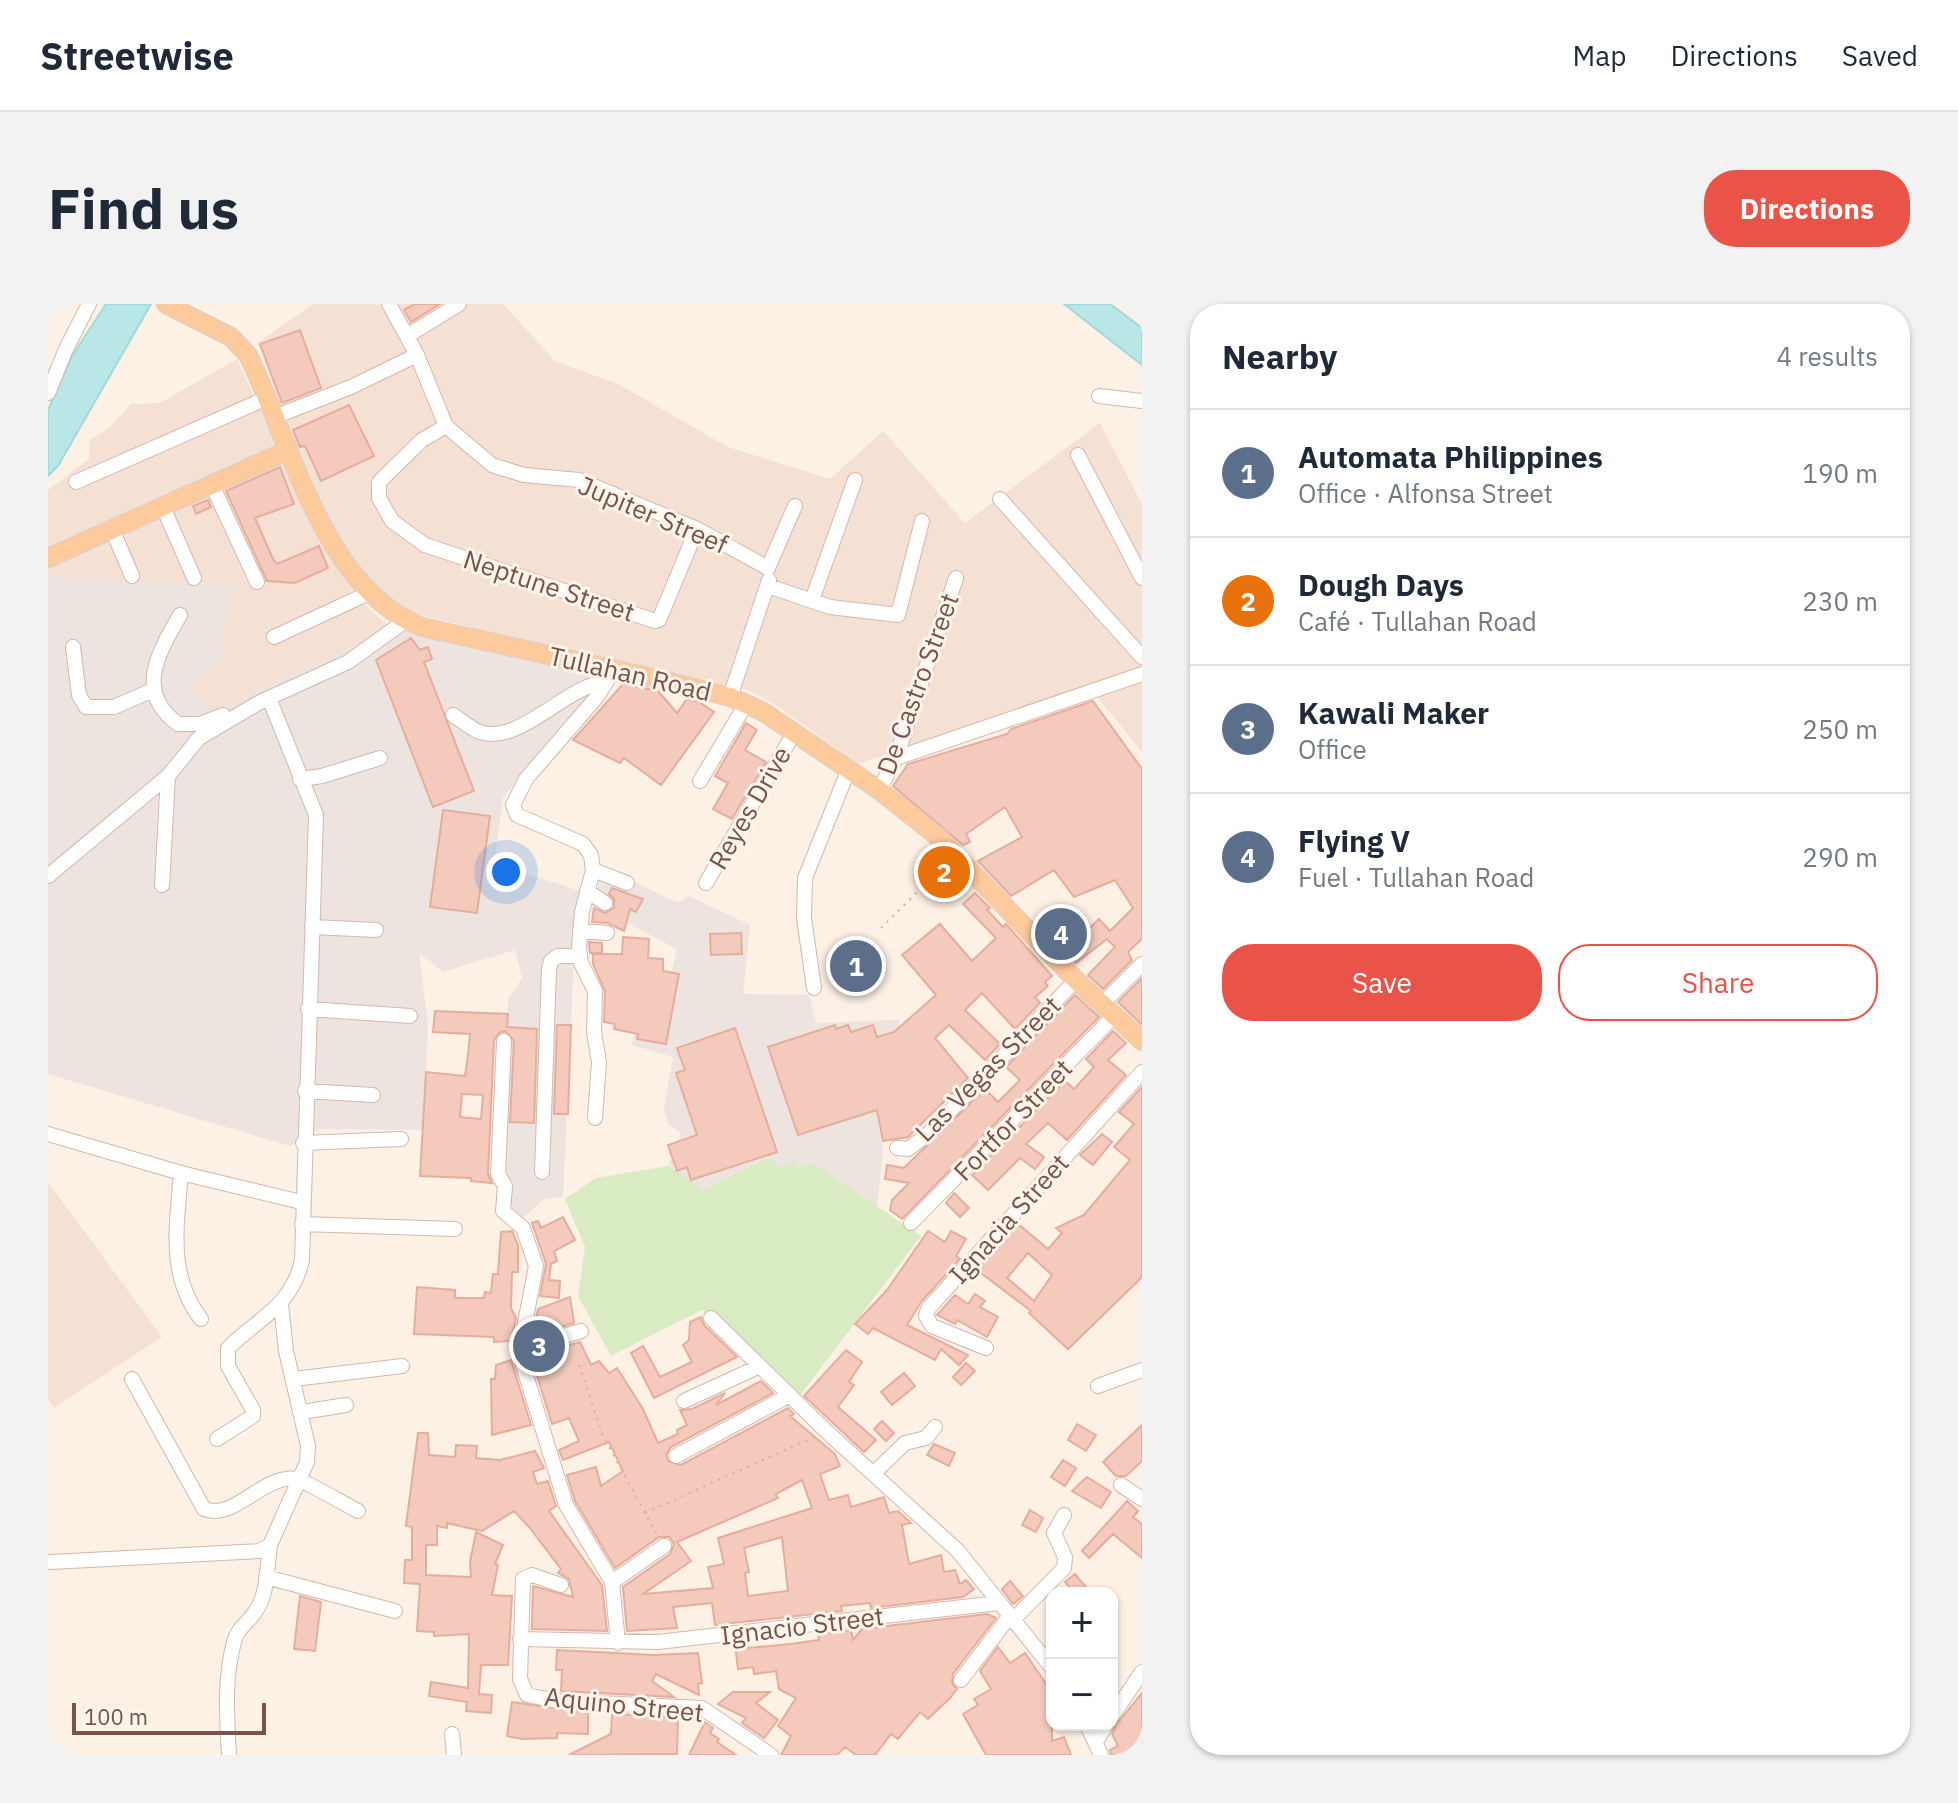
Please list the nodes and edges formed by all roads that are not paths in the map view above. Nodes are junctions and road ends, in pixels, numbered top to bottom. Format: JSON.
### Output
{"nodes":[{"id":1,"x":89,"y":304,"type":"edge"},
{"id":2,"x":166,"y":304,"type":"edge"},
{"id":3,"x":389,"y":304,"type":"edge"},
{"id":4,"x":459,"y":304,"type":"edge"},
{"id":5,"x":407,"y":336,"type":"junction"},
{"id":6,"x":417,"y":355,"type":"junction"},
{"id":7,"x":48,"y":393,"type":"edge"},
{"id":8,"x":1099,"y":396,"type":"dead end"},
{"id":9,"x":267,"y":398,"type":"junction"},
{"id":10,"x":1142,"y":401,"type":"edge"},
{"id":11,"x":274,"y":417,"type":"junction"},
{"id":12,"x":446,"y":426,"type":"junction"},
{"id":13,"x":289,"y":450,"type":"junction"},
{"id":14,"x":1078,"y":455,"type":"dead end"},
{"id":15,"x":855,"y":480,"type":"dead end"},
{"id":16,"x":76,"y":482,"type":"dead end"},
{"id":17,"x":212,"y":485,"type":"junction"},
{"id":18,"x":1000,"y":499,"type":"dead end"},
{"id":19,"x":795,"y":506,"type":"dead end"},
{"id":20,"x":163,"y":507,"type":"junction"},
{"id":21,"x":922,"y":521,"type":"dead end"},
{"id":22,"x":112,"y":529,"type":"junction"},
{"id":23,"x":697,"y":529,"type":"junction"},
{"id":24,"x":48,"y":558,"type":"edge"},
{"id":25,"x":768,"y":568,"type":"junction"},
{"id":26,"x":132,"y":576,"type":"dead end"},
{"id":27,"x":194,"y":578,"type":"dead end"},
{"id":28,"x":956,"y":578,"type":"dead end"},
{"id":29,"x":1142,"y":578,"type":"edge"},
{"id":30,"x":257,"y":582,"type":"dead end"},
{"id":31,"x":768,"y":586,"type":"junction"},
{"id":32,"x":369,"y":593,"type":"junction"},
{"id":33,"x":812,"y":600,"type":"junction"},
{"id":34,"x":180,"y":615,"type":"dead end"},
{"id":35,"x":405,"y":621,"type":"junction"},
{"id":36,"x":274,"y":637,"type":"dead end"},
{"id":37,"x":73,"y":647,"type":"dead end"},
{"id":38,"x":1142,"y":657,"type":"edge"},
{"id":39,"x":1142,"y":674,"type":"edge"},
{"id":40,"x":610,"y":676,"type":"junction"},
{"id":41,"x":153,"y":690,"type":"junction"},
{"id":42,"x":264,"y":700,"type":"junction"},
{"id":43,"x":738,"y":700,"type":"junction"},
{"id":44,"x":453,"y":715,"type":"dead end"},
{"id":45,"x":794,"y":733,"type":"junction"},
{"id":46,"x":380,"y":758,"type":"dead end"},
{"id":47,"x":896,"y":758,"type":"junction"},
{"id":48,"x":848,"y":771,"type":"junction"},
{"id":49,"x":168,"y":776,"type":"junction"},
{"id":50,"x":300,"y":779,"type":"junction"},
{"id":51,"x":700,"y":781,"type":"dead end"},
{"id":52,"x":879,"y":790,"type":"junction"},
{"id":53,"x":593,"y":870,"type":"junction"},
{"id":54,"x":48,"y":876,"type":"edge"},
{"id":55,"x":627,"y":883,"type":"dead end"},
{"id":56,"x":706,"y":883,"type":"dead end"},
{"id":57,"x":162,"y":885,"type":"dead end"},
{"id":58,"x":587,"y":891,"type":"junction"},
{"id":59,"x":605,"y":903,"type":"dead end"},
{"id":60,"x":312,"y":927,"type":"junction"},
{"id":61,"x":376,"y":930,"type":"dead end"},
{"id":62,"x":580,"y":931,"type":"junction"},
{"id":63,"x":607,"y":933,"type":"dead end"},
{"id":64,"x":1037,"y":939,"type":"junction"},
{"id":65,"x":581,"y":960,"type":"junction"},
{"id":66,"x":1056,"y":960,"type":"junction"},
{"id":67,"x":1142,"y":964,"type":"edge"},
{"id":68,"x":1076,"y":980,"type":"junction"},
{"id":69,"x":814,"y":988,"type":"dead end"},
{"id":70,"x":308,"y":1009,"type":"junction"},
{"id":71,"x":1108,"y":1010,"type":"junction"},
{"id":72,"x":410,"y":1016,"type":"dead end"},
{"id":73,"x":504,"y":1041,"type":"dead end"},
{"id":74,"x":1142,"y":1041,"type":"edge"},
{"id":75,"x":1142,"y":1072,"type":"edge"},
{"id":76,"x":305,"y":1091,"type":"junction"},
{"id":77,"x":373,"y":1095,"type":"dead end"},
{"id":78,"x":595,"y":1118,"type":"dead end"},
{"id":79,"x":48,"y":1134,"type":"edge"},
{"id":80,"x":401,"y":1139,"type":"dead end"},
{"id":81,"x":303,"y":1143,"type":"junction"},
{"id":82,"x":897,"y":1148,"type":"dead end"},
{"id":83,"x":542,"y":1172,"type":"dead end"},
{"id":84,"x":181,"y":1173,"type":"junction"},
{"id":85,"x":301,"y":1202,"type":"junction"},
{"id":86,"x":911,"y":1223,"type":"dead end"},
{"id":87,"x":302,"y":1224,"type":"junction"},
{"id":88,"x":455,"y":1229,"type":"dead end"},
{"id":89,"x":281,"y":1304,"type":"junction"},
{"id":90,"x":711,"y":1318,"type":"dead end"},
{"id":91,"x":201,"y":1319,"type":"dead end"},
{"id":92,"x":581,"y":1331,"type":"dead end"},
{"id":93,"x":986,"y":1348,"type":"dead end"},
{"id":94,"x":520,"y":1349,"type":"junction"},
{"id":95,"x":402,"y":1366,"type":"dead end"},
{"id":96,"x":760,"y":1366,"type":"junction"},
{"id":97,"x":1142,"y":1370,"type":"edge"},
{"id":98,"x":132,"y":1379,"type":"dead end"},
{"id":99,"x":294,"y":1379,"type":"junction"},
{"id":100,"x":1098,"y":1386,"type":"dead end"},
{"id":101,"x":790,"y":1395,"type":"junction"},
{"id":102,"x":684,"y":1401,"type":"dead end"},
{"id":103,"x":346,"y":1405,"type":"dead end"},
{"id":104,"x":302,"y":1412,"type":"junction"},
{"id":105,"x":935,"y":1427,"type":"dead end"},
{"id":106,"x":217,"y":1439,"type":"dead end"},
{"id":107,"x":676,"y":1456,"type":"dead end"},
{"id":108,"x":873,"y":1474,"type":"junction"},
{"id":109,"x":298,"y":1479,"type":"junction"},
{"id":110,"x":1121,"y":1485,"type":"dead end"},
{"id":111,"x":1142,"y":1499,"type":"edge"},
{"id":112,"x":358,"y":1511,"type":"dead end"},
{"id":113,"x":1064,"y":1515,"type":"dead end"},
{"id":114,"x":270,"y":1545,"type":"junction"},
{"id":115,"x":664,"y":1546,"type":"road end"},
{"id":116,"x":51,"y":1562,"type":"dead end"},
{"id":117,"x":266,"y":1577,"type":"junction"},
{"id":118,"x":612,"y":1582,"type":"junction"},
{"id":119,"x":561,"y":1585,"type":"dead end"},
{"id":120,"x":998,"y":1603,"type":"junction"},
{"id":121,"x":395,"y":1611,"type":"dead end"},
{"id":122,"x":1011,"y":1619,"type":"junction"},
{"id":123,"x":520,"y":1639,"type":"junction"},
{"id":124,"x":618,"y":1643,"type":"junction"},
{"id":125,"x":1046,"y":1661,"type":"edge"},
{"id":126,"x":1142,"y":1672,"type":"edge"},
{"id":127,"x":961,"y":1680,"type":"dead end"},
{"id":128,"x":1118,"y":1707,"type":"edge"},
{"id":129,"x":452,"y":1734,"type":"dead end"},
{"id":130,"x":229,"y":1755,"type":"edge"},
{"id":131,"x":454,"y":1755,"type":"edge"},
{"id":132,"x":771,"y":1755,"type":"edge"}],
"edges":[{"from":1,"to":7,"type":"street"},
{"from":2,"to":9,"type":"main road","name":"Tullahan Road"},
{"from":3,"to":5,"type":"street","name":"Jupiter Streef"},
{"from":4,"to":5,"type":"street"},
{"from":5,"to":6,"type":"street","name":"Jupiter Streef"},
{"from":6,"to":11,"type":"street"},
{"from":6,"to":12,"type":"street","name":"Jupiter Streef"},
{"from":8,"to":10,"type":"street"},
{"from":9,"to":11,"type":"main road","name":"Tullahan Road"},
{"from":9,"to":16,"type":"street"},
{"from":11,"to":13,"type":"main road","name":"Tullahan Road"},
{"from":12,"to":23,"type":"street","name":"Jupiter Streef"},
{"from":12,"to":23,"type":"street","name":"Neptune Street"},
{"from":13,"to":17,"type":"main road"},
{"from":13,"to":32,"type":"main road","name":"Tullahan Road"},
{"from":14,"to":29,"type":"street"},
{"from":15,"to":33,"type":"street"},
{"from":17,"to":20,"type":"main road"},
{"from":17,"to":30,"type":"street"},
{"from":18,"to":38,"type":"street"},
{"from":19,"to":25,"type":"street"},
{"from":20,"to":22,"type":"main road"},
{"from":20,"to":27,"type":"street"},
{"from":21,"to":33,"type":"street"},
{"from":22,"to":24,"type":"main road"},
{"from":22,"to":26,"type":"street"},
{"from":23,"to":25,"type":"street","name":"Jupiter Streef"},
{"from":25,"to":31,"type":"street"},
{"from":28,"to":47,"type":"street","name":"De Castro Street"},
{"from":31,"to":33,"type":"street"},
{"from":31,"to":43,"type":"street"},
{"from":32,"to":35,"type":"main road","name":"Tullahan Road"},
{"from":32,"to":36,"type":"street"},
{"from":34,"to":41,"type":"street"},
{"from":35,"to":40,"type":"main road","name":"Tullahan Road"},
{"from":35,"to":42,"type":"street"},
{"from":37,"to":41,"type":"street"},
{"from":39,"to":47,"type":"street"},
{"from":40,"to":43,"type":"main road","name":"Tullahan Road"},
{"from":40,"to":44,"type":"street"},
{"from":40,"to":53,"type":"street"},
{"from":41,"to":42,"type":"street"},
{"from":42,"to":49,"type":"street"},
{"from":42,"to":50,"type":"street"},
{"from":43,"to":45,"type":"main road","name":"Tullahan Road"},
{"from":43,"to":51,"type":"street"},
{"from":45,"to":48,"type":"main road","name":"Tullahan Road"},
{"from":45,"to":56,"type":"street","name":"Reyes Drive"},
{"from":46,"to":50,"type":"street"},
{"from":47,"to":52,"type":"street","name":"De Castro Street"},
{"from":48,"to":52,"type":"main road","name":"Tullahan Road"},
{"from":48,"to":69,"type":"street"},
{"from":49,"to":54,"type":"street"},
{"from":49,"to":57,"type":"street"},
{"from":50,"to":60,"type":"street"},
{"from":52,"to":64,"type":"main road","name":"Tullahan Road"},
{"from":53,"to":55,"type":"street"},
{"from":53,"to":58,"type":"street"},
{"from":58,"to":59,"type":"street"},
{"from":58,"to":62,"type":"street"},
{"from":60,"to":61,"type":"street"},
{"from":60,"to":70,"type":"street"},
{"from":62,"to":63,"type":"street"},
{"from":62,"to":65,"type":"street"},
{"from":64,"to":66,"type":"main road","name":"Tullahan Road"},
{"from":64,"to":66,"type":"street"},
{"from":65,"to":78,"type":"street"},
{"from":65,"to":83,"type":"street"},
{"from":66,"to":68,"type":"main road","name":"Tullahan Road"},
{"from":67,"to":71,"type":"street","name":"Fortfor Street"},
{"from":68,"to":71,"type":"main road","name":"Tullahan Road"},
{"from":68,"to":82,"type":"street","name":"Las Vegas Street"},
{"from":70,"to":72,"type":"street"},
{"from":70,"to":76,"type":"street"},
{"from":71,"to":74,"type":"main road","name":"Tullahan Road"},
{"from":71,"to":86,"type":"street","name":"Fortfor Street"},
{"from":73,"to":94,"type":"street"},
{"from":75,"to":93,"type":"street","name":"Ignacia Street"},
{"from":76,"to":77,"type":"street"},
{"from":76,"to":81,"type":"street"},
{"from":79,"to":84,"type":"street"},
{"from":80,"to":81,"type":"street"},
{"from":81,"to":85,"type":"street"},
{"from":84,"to":85,"type":"street"},
{"from":84,"to":91,"type":"street"},
{"from":85,"to":87,"type":"street"},
{"from":87,"to":88,"type":"street"},
{"from":87,"to":89,"type":"street"},
{"from":89,"to":99,"type":"street"},
{"from":89,"to":106,"type":"street"},
{"from":90,"to":96,"type":"street"},
{"from":92,"to":94,"type":"street"},
{"from":94,"to":118,"type":"street"},
{"from":95,"to":99,"type":"street"},
{"from":96,"to":101,"type":"street"},
{"from":96,"to":102,"type":"street"},
{"from":97,"to":100,"type":"street"},
{"from":98,"to":109,"type":"street"},
{"from":99,"to":104,"type":"street"},
{"from":101,"to":107,"type":"street"},
{"from":101,"to":108,"type":"street"},
{"from":103,"to":104,"type":"street"},
{"from":104,"to":109,"type":"street"},
{"from":105,"to":108,"type":"street"},
{"from":108,"to":120,"type":"street"},
{"from":109,"to":112,"type":"street"},
{"from":109,"to":114,"type":"street"},
{"from":110,"to":111,"type":"street"},
{"from":113,"to":122,"type":"street"},
{"from":114,"to":116,"type":"street"},
{"from":114,"to":117,"type":"street"},
{"from":115,"to":118,"type":"street"},
{"from":117,"to":121,"type":"street"},
{"from":117,"to":130,"type":"street"},
{"from":118,"to":124,"type":"street"},
{"from":119,"to":123,"type":"street","name":"Aquino Street"},
{"from":120,"to":122,"type":"street"},
{"from":120,"to":124,"type":"street","name":"Ignacio Street"},
{"from":122,"to":125,"type":"street"},
{"from":122,"to":127,"type":"street"},
{"from":123,"to":124,"type":"street","name":"Ignacio Street"},
{"from":123,"to":132,"type":"street","name":"Aquino Street"},
{"from":126,"to":128,"type":"street"},
{"from":129,"to":131,"type":"street"}]}
